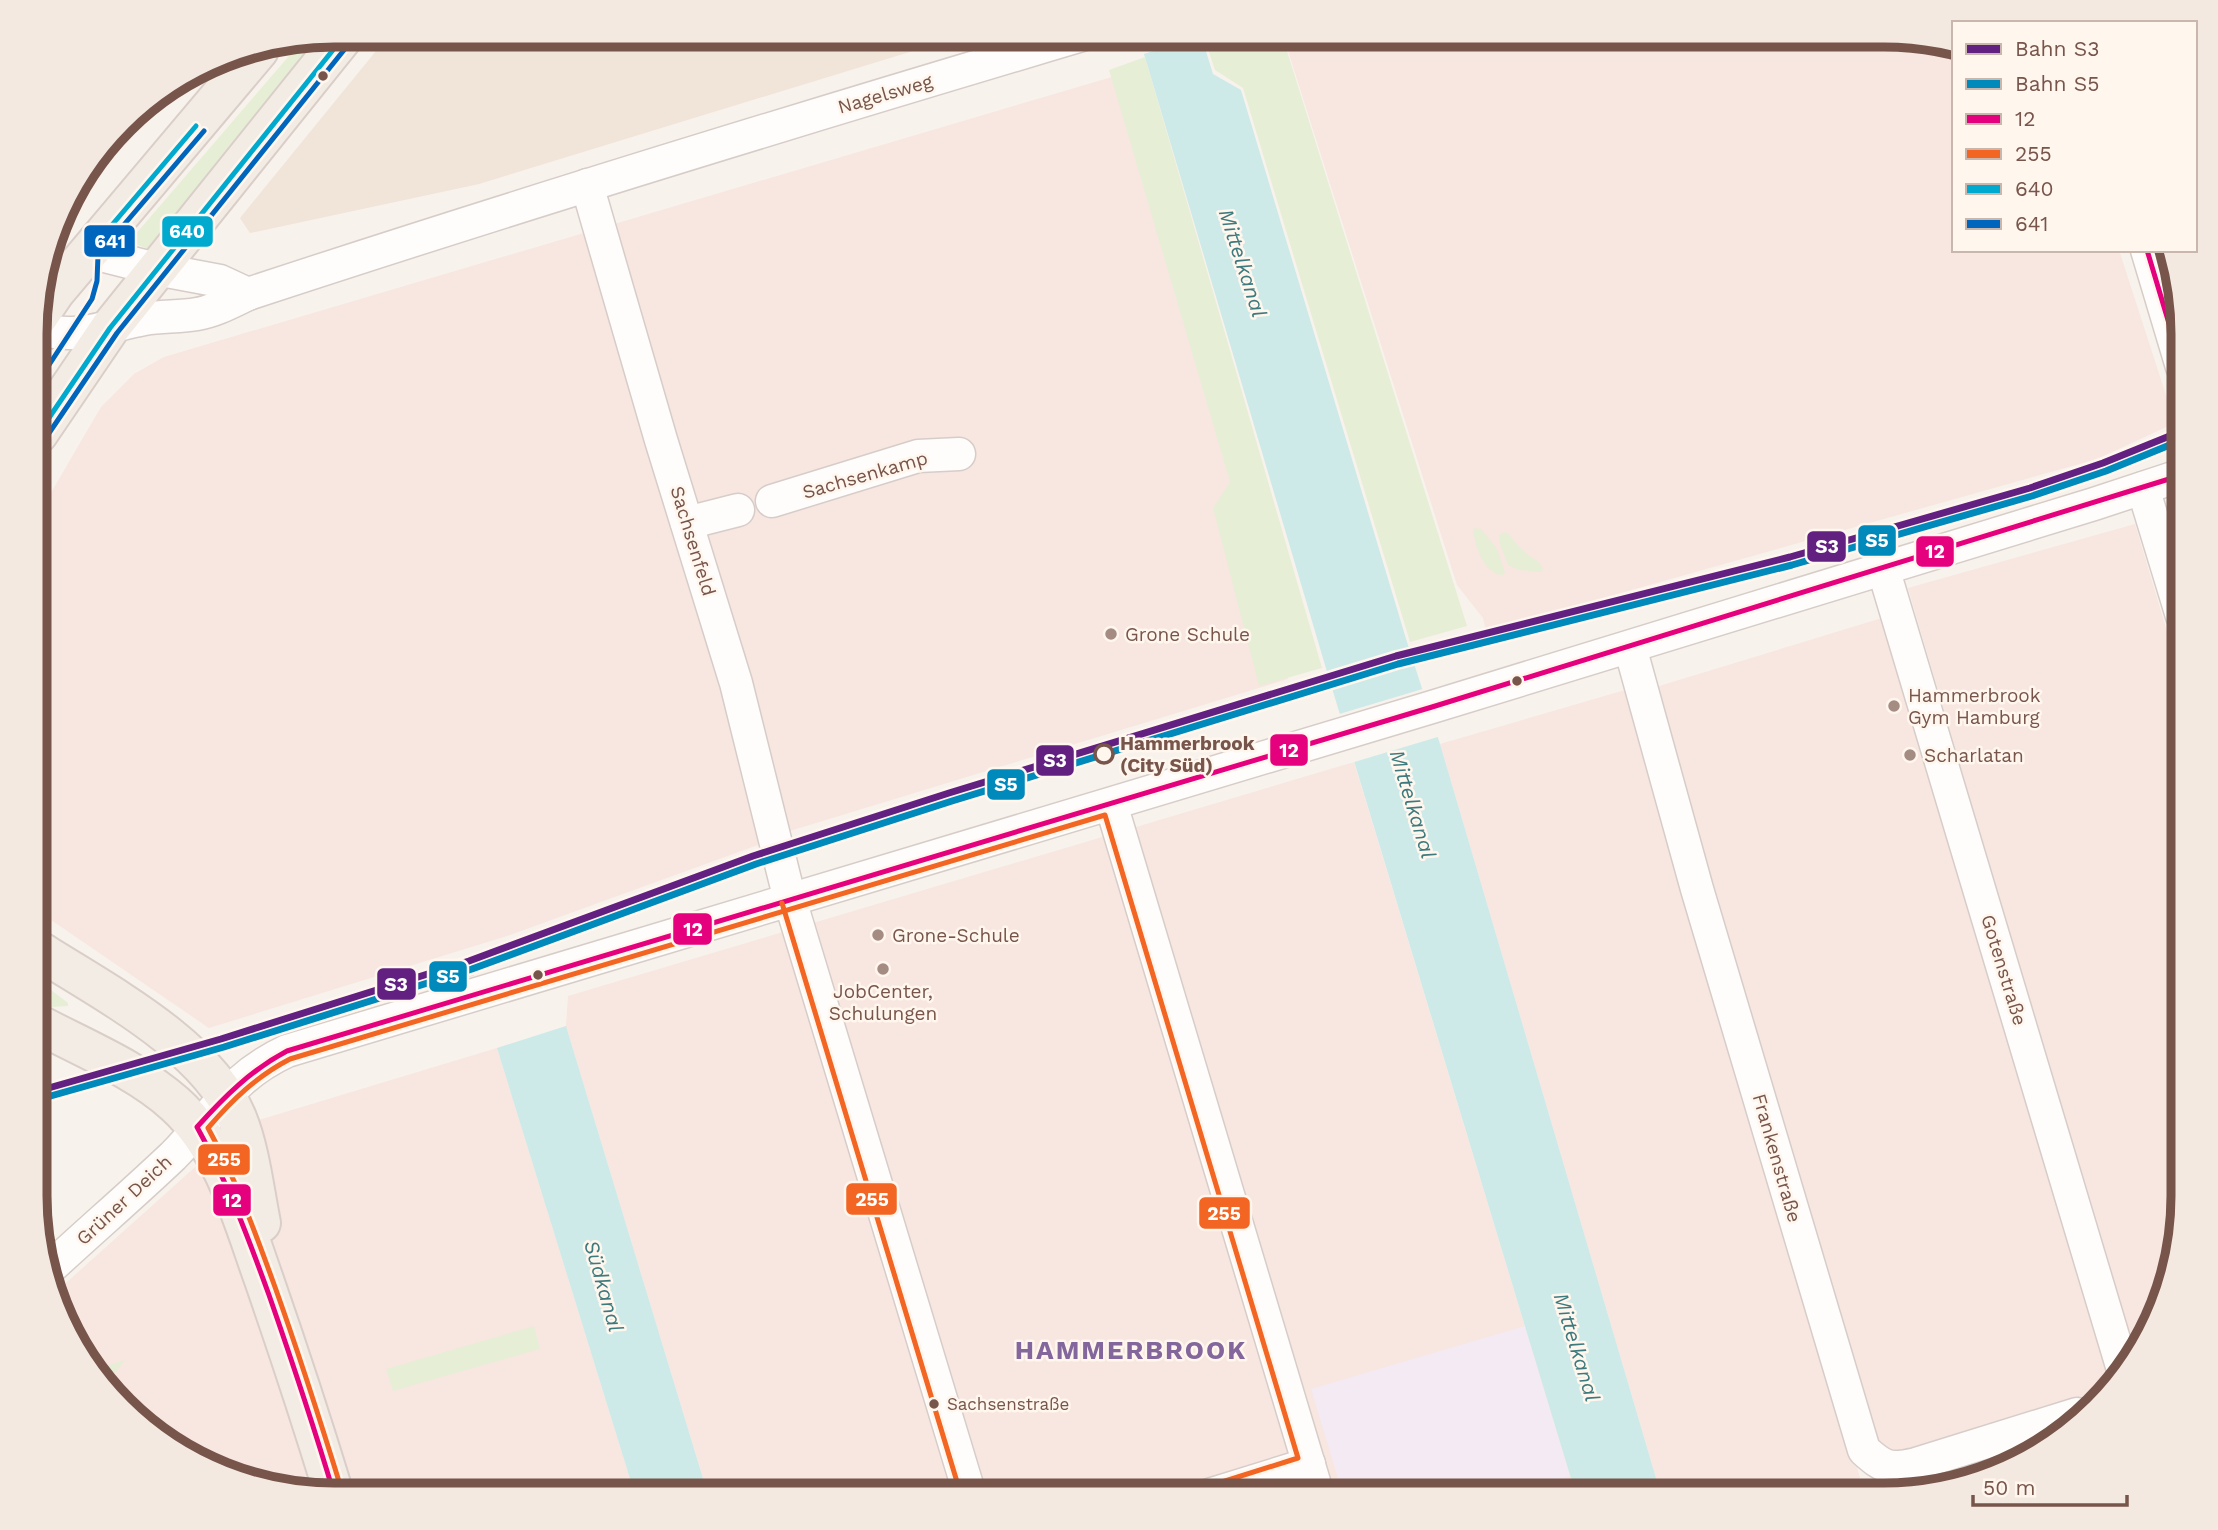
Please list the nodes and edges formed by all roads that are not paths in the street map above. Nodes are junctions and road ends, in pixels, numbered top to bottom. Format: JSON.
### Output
{"nodes":[{"id":1,"x":335,"y":47,"type":"edge"},
{"id":2,"x":1042,"y":47,"type":"edge"},
{"id":3,"x":251,"y":59,"type":"edge"},
{"id":4,"x":587,"y":185,"type":"junction"},
{"id":5,"x":89,"y":252,"type":"junction"},
{"id":6,"x":2148,"y":252,"type":"edge"},
{"id":7,"x":156,"y":269,"type":"junction"},
{"id":8,"x":248,"y":294,"type":"junction"},
{"id":9,"x":50,"y":301,"type":"edge"},
{"id":10,"x":110,"y":328,"type":"junction"},
{"id":11,"x":2171,"y":329,"type":"edge"},
{"id":12,"x":47,"y":330,"type":"edge"},
{"id":13,"x":47,"y":419,"type":"edge"},
{"id":14,"x":959,"y":454,"type":"dead end"},
{"id":15,"x":2171,"y":478,"type":"edge"},
{"id":16,"x":2143,"y":488,"type":"junction"},
{"id":17,"x":772,"y":501,"type":"dead end"},
{"id":18,"x":738,"y":510,"type":"dead end"},
{"id":19,"x":687,"y":523,"type":"junction"},
{"id":20,"x":1883,"y":568,"type":"junction"},
{"id":21,"x":2171,"y":580,"type":"edge"},
{"id":22,"x":1630,"y":647,"type":"junction"},
{"id":23,"x":1111,"y":804,"type":"junction"},
{"id":24,"x":790,"y":900,"type":"junction"},
{"id":25,"x":47,"y":956,"type":"edge"},
{"id":26,"x":105,"y":993,"type":"junction"},
{"id":27,"x":47,"y":1029,"type":"edge"},
{"id":28,"x":73,"y":1043,"type":"junction"},
{"id":29,"x":224,"y":1096,"type":"junction"},
{"id":30,"x":197,"y":1127,"type":"junction"},
{"id":31,"x":55,"y":1263,"type":"edge"},
{"id":32,"x":281,"y":1324,"type":"junction"},
{"id":33,"x":2120,"y":1358,"type":"edge"},
{"id":34,"x":2065,"y":1418,"type":"edge"},
{"id":35,"x":1309,"y":1464,"type":"junction"},
{"id":36,"x":331,"y":1483,"type":"edge"},
{"id":37,"x":966,"y":1483,"type":"edge"},
{"id":38,"x":1248,"y":1483,"type":"edge"},
{"id":39,"x":1315,"y":1483,"type":"edge"}],
"edges":[{"from":1,"to":7,"type":"main road"},
{"from":2,"to":4,"type":"street","name":"Nagelsweg"},
{"from":3,"to":5,"type":"main road"},
{"from":4,"to":8,"type":"street","name":"Nagelsweg"},
{"from":4,"to":19,"type":"street","name":"Sachsenfeld"},
{"from":5,"to":7,"type":"street"},
{"from":5,"to":9,"type":"main road"},
{"from":6,"to":11,"type":"street"},
{"from":7,"to":8,"type":"street"},
{"from":7,"to":10,"type":"main road"},
{"from":8,"to":10,"type":"street","name":"Nagelsweg"},
{"from":10,"to":12,"type":"street","name":"Nagelsweg"},
{"from":10,"to":13,"type":"main road"},
{"from":14,"to":17,"type":"street","name":"Sachsenkamp"},
{"from":15,"to":16,"type":"street","name":"Grüner Deich"},
{"from":16,"to":20,"type":"street","name":"Grüner Deich"},
{"from":16,"to":21,"type":"street"},
{"from":18,"to":19,"type":"street"},
{"from":19,"to":24,"type":"street","name":"Sachsenfeld"},
{"from":20,"to":22,"type":"street","name":"Grüner Deich"},
{"from":20,"to":33,"type":"street","name":"Gotenstraße"},
{"from":22,"to":23,"type":"street","name":"Grüner Deich"},
{"from":22,"to":34,"type":"street","name":"Frankenstraße"},
{"from":23,"to":24,"type":"street","name":"Grüner Deich"},
{"from":23,"to":35,"type":"street"},
{"from":24,"to":29,"type":"street","name":"Grüner Deich"},
{"from":24,"to":37,"type":"street"},
{"from":25,"to":26,"type":"main road"},
{"from":26,"to":28,"type":"main road"},
{"from":26,"to":29,"type":"main road"},
{"from":27,"to":28,"type":"main road"},
{"from":28,"to":30,"type":"main road"},
{"from":29,"to":30,"type":"street","name":"Grüner Deich"},
{"from":29,"to":32,"type":"main road"},
{"from":30,"to":31,"type":"street","name":"Grüner Deich"},
{"from":30,"to":32,"type":"main road"},
{"from":32,"to":36,"type":"main road"},
{"from":35,"to":38,"type":"street"},
{"from":35,"to":39,"type":"street"}]}
